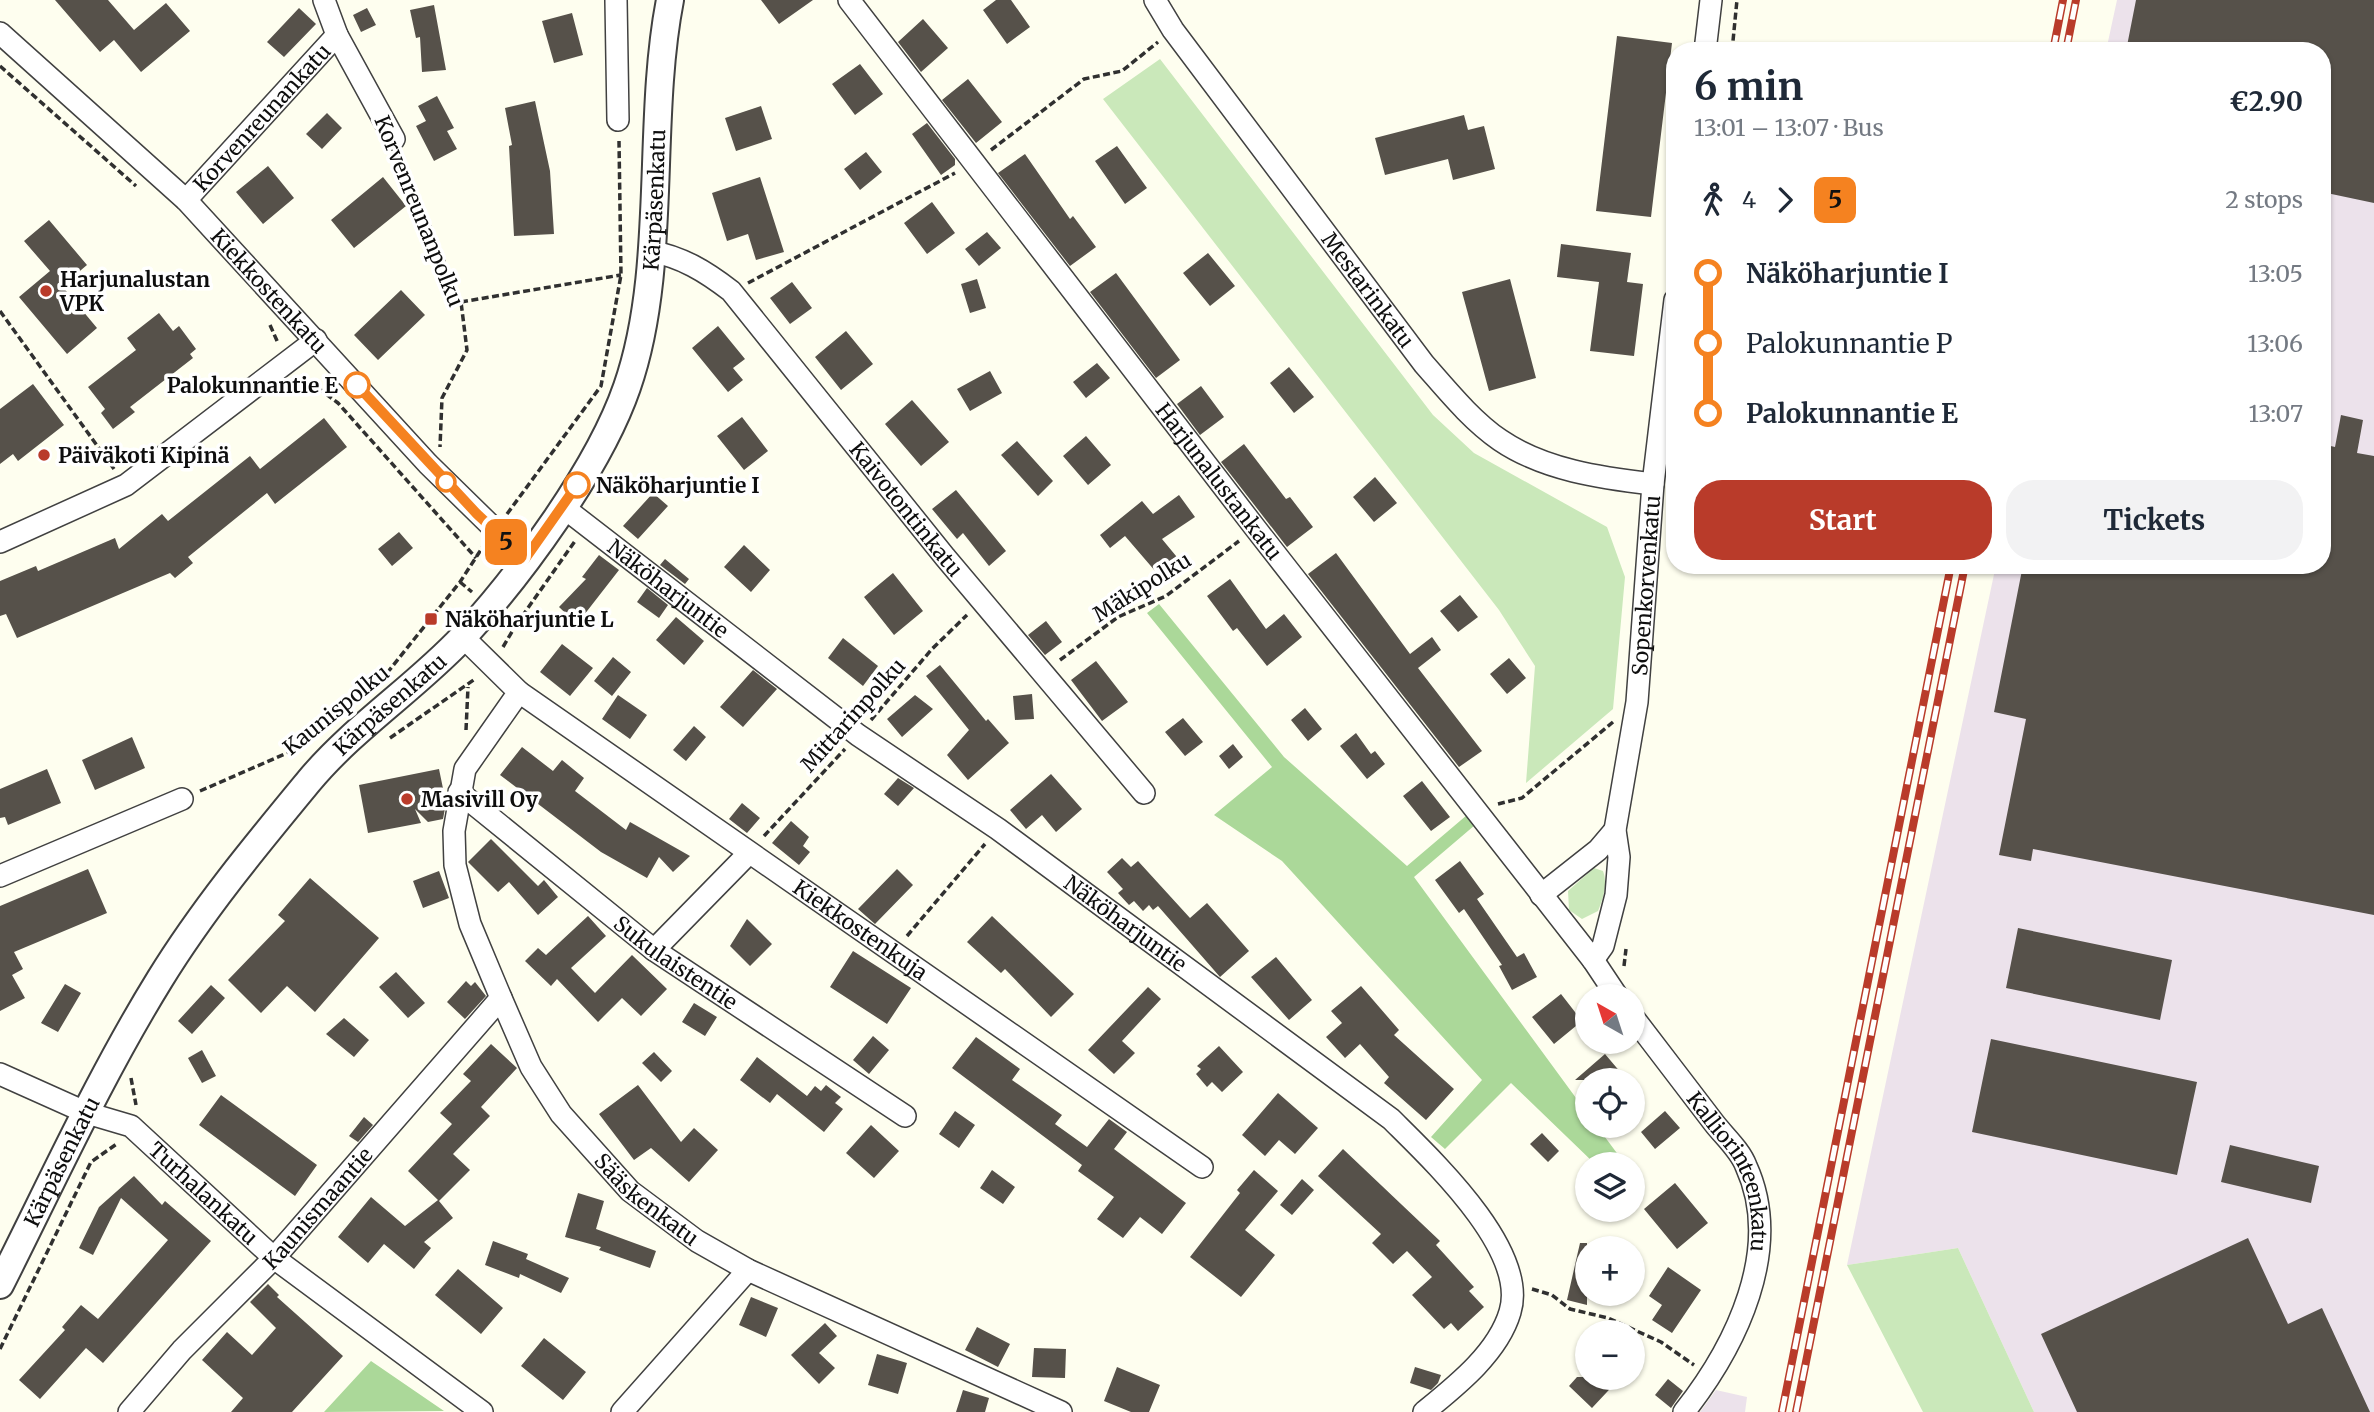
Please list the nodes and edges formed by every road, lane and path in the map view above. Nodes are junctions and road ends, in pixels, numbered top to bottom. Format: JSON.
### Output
{"nodes":[{"id":1,"x":324,"y":0,"type":"edge"},
{"id":2,"x":616,"y":0,"type":"edge"},
{"id":3,"x":670,"y":0,"type":"edge"},
{"id":4,"x":849,"y":0,"type":"edge"},
{"id":5,"x":1155,"y":0,"type":"edge"},
{"id":6,"x":1711,"y":0,"type":"edge"},
{"id":7,"x":1737,"y":0,"type":"edge"},
{"id":8,"x":1174,"y":30,"type":"junction"},
{"id":9,"x":0,"y":33,"type":"edge"},
{"id":10,"x":337,"y":36,"type":"junction"},
{"id":11,"x":1706,"y":42,"type":"edge"},
{"id":12,"x":1733,"y":42,"type":"edge"},
{"id":13,"x":0,"y":66,"type":"edge"},
{"id":14,"x":618,"y":120,"type":"joint"},
{"id":15,"x":394,"y":139,"type":"joint"},
{"id":16,"x":974,"y":163,"type":"junction"},
{"id":17,"x":139,"y":189,"type":"dead end"},
{"id":18,"x":186,"y":200,"type":"junction"},
{"id":19,"x":650,"y":251,"type":"junction"},
{"id":20,"x":621,"y":275,"type":"junction"},
{"id":21,"x":731,"y":291,"type":"junction"},
{"id":22,"x":461,"y":302,"type":"junction"},
{"id":23,"x":0,"y":311,"type":"edge"},
{"id":24,"x":261,"y":316,"type":"dead end"},
{"id":25,"x":316,"y":340,"type":"junction"},
{"id":26,"x":291,"y":362,"type":"junction"},
{"id":27,"x":1666,"y":375,"type":"edge"},
{"id":28,"x":446,"y":456,"type":"dead end"},
{"id":29,"x":1653,"y":484,"type":"junction"},
{"id":30,"x":125,"y":485,"type":"junction"},
{"id":31,"x":496,"y":507,"type":"dead end"},
{"id":32,"x":563,"y":507,"type":"junction"},
{"id":33,"x":1256,"y":529,"type":"junction"},
{"id":34,"x":493,"y":531,"type":"junction"},
{"id":35,"x":0,"y":542,"type":"edge"},
{"id":36,"x":476,"y":558,"type":"junction"},
{"id":37,"x":525,"y":559,"type":"junction"},
{"id":38,"x":460,"y":582,"type":"junction"},
{"id":39,"x":983,"y":601,"type":"junction"},
{"id":40,"x":488,"y":605,"type":"junction"},
{"id":41,"x":463,"y":637,"type":"junction"},
{"id":42,"x":490,"y":663,"type":"junction"},
{"id":43,"x":1044,"y":672,"type":"junction"},
{"id":44,"x":381,"y":681,"type":"dead end"},
{"id":45,"x":519,"y":692,"type":"junction"},
{"id":46,"x":1637,"y":702,"type":"junction"},
{"id":47,"x":348,"y":707,"type":"dead end"},
{"id":48,"x":858,"y":735,"type":"junction"},
{"id":49,"x":387,"y":739,"type":"dead end"},
{"id":50,"x":460,"y":792,"type":"junction"},
{"id":51,"x":1144,"y":793,"type":"dead end"},
{"id":52,"x":182,"y":799,"type":"joint"},
{"id":53,"x":1478,"y":810,"type":"junction"},
{"id":54,"x":998,"y":829,"type":"junction"},
{"id":55,"x":1615,"y":830,"type":"junction"},
{"id":56,"x":749,"y":853,"type":"junction"},
{"id":57,"x":0,"y":876,"type":"edge"},
{"id":58,"x":1541,"y":895,"type":"junction"},
{"id":59,"x":654,"y":950,"type":"junction"},
{"id":60,"x":894,"y":951,"type":"junction"},
{"id":61,"x":1593,"y":960,"type":"junction"},
{"id":62,"x":1609,"y":984,"type":"edge"},
{"id":63,"x":501,"y":998,"type":"junction"},
{"id":64,"x":1645,"y":1033,"type":"edge"},
{"id":65,"x":0,"y":1074,"type":"edge"},
{"id":66,"x":131,"y":1078,"type":"dead end"},
{"id":67,"x":87,"y":1113,"type":"junction"},
{"id":68,"x":905,"y":1116,"type":"dead end"},
{"id":69,"x":131,"y":1126,"type":"junction"},
{"id":70,"x":1202,"y":1167,"type":"dead end"},
{"id":71,"x":274,"y":1258,"type":"junction"},
{"id":72,"x":748,"y":1270,"type":"junction"},
{"id":73,"x":1513,"y":1282,"type":"junction"},
{"id":74,"x":0,"y":1284,"type":"edge"},
{"id":75,"x":0,"y":1349,"type":"edge"},
{"id":76,"x":1711,"y":1377,"type":"junction"},
{"id":77,"x":129,"y":1412,"type":"edge"},
{"id":78,"x":482,"y":1412,"type":"edge"},
{"id":79,"x":622,"y":1412,"type":"edge"},
{"id":80,"x":1060,"y":1412,"type":"edge"},
{"id":81,"x":1424,"y":1412,"type":"edge"},
{"id":82,"x":1684,"y":1412,"type":"edge"}],
"edges":[{"from":1,"to":10,"type":"street","name":"Korvenreunanpolku"},
{"from":2,"to":14,"type":"street"},
{"from":3,"to":19,"type":"street","name":"Kärpäsenkatu"},
{"from":4,"to":16,"type":"street","name":"Harjunalustankatu"},
{"from":5,"to":8,"type":"street","name":"Mestarinkatu"},
{"from":6,"to":11,"type":"street"},
{"from":7,"to":12,"type":"path"},
{"from":8,"to":16,"type":"path"},
{"from":8,"to":29,"type":"street","name":"Mestarinkatu"},
{"from":9,"to":18,"type":"street","name":"Kiekkostenkatu"},
{"from":10,"to":15,"type":"street","name":"Korvenreunanpolku"},
{"from":10,"to":18,"type":"street","name":"Korvenreunankatu"},
{"from":13,"to":17,"type":"path"},
{"from":14,"to":20,"type":"path"},
{"from":15,"to":22,"type":"path","name":"Korvenreunanpolku"},
{"from":16,"to":21,"type":"path"},
{"from":16,"to":33,"type":"street","name":"Harjunalustankatu"},
{"from":18,"to":25,"type":"street","name":"Kiekkostenkatu"},
{"from":19,"to":21,"type":"street","name":"Kaivotontinkatu"},
{"from":19,"to":32,"type":"street","name":"Kärpäsenkatu"},
{"from":20,"to":22,"type":"path"},
{"from":20,"to":31,"type":"path"},
{"from":21,"to":39,"type":"street","name":"Kaivotontinkatu"},
{"from":22,"to":28,"type":"path","name":"Korvenreunanpolku"},
{"from":23,"to":30,"type":"path"},
{"from":24,"to":26,"type":"path"},
{"from":25,"to":26,"type":"street"},
{"from":25,"to":34,"type":"street","name":"Kiekkostenkatu"},
{"from":26,"to":30,"type":"street"},
{"from":26,"to":36,"type":"path"},
{"from":27,"to":29,"type":"street","name":"Sopenkorvenkatu"},
{"from":29,"to":46,"type":"street","name":"Sopenkorvenkatu"},
{"from":30,"to":35,"type":"street"},
{"from":32,"to":37,"type":"street","name":"Kärpäsenkatu"},
{"from":32,"to":48,"type":"street","name":"Näköharjuntie"},
{"from":33,"to":43,"type":"path","name":"Mäkipolku"},
{"from":33,"to":53,"type":"street","name":"Harjunalustankatu"},
{"from":34,"to":36,"type":"path","name":"Kaunispolku"},
{"from":34,"to":37,"type":"street","name":"Kiekkostenkatu"},
{"from":36,"to":38,"type":"path","name":"Kaunispolku"},
{"from":37,"to":40,"type":"street","name":"Kärpäsenkatu"},
{"from":38,"to":40,"type":"path"},
{"from":38,"to":44,"type":"path","name":"Kaunispolku"},
{"from":39,"to":43,"type":"street","name":"Kaivotontinkatu"},
{"from":39,"to":48,"type":"path","name":"Mittarinpolku"},
{"from":40,"to":41,"type":"street","name":"Kärpäsenkatu"},
{"from":40,"to":42,"type":"path"},
{"from":41,"to":42,"type":"street","name":"Kiekkostenkuja"},
{"from":41,"to":67,"type":"street","name":"Kärpäsenkatu"},
{"from":42,"to":45,"type":"street","name":"Kiekkostenkuja"},
{"from":42,"to":49,"type":"path"},
{"from":43,"to":51,"type":"street","name":"Kaivotontinkatu"},
{"from":45,"to":50,"type":"street"},
{"from":45,"to":56,"type":"street","name":"Kiekkostenkuja"},
{"from":46,"to":53,"type":"path"},
{"from":46,"to":55,"type":"street","name":"Sopenkorvenkatu"},
{"from":47,"to":52,"type":"path","name":"Kaunispolku"},
{"from":48,"to":54,"type":"street","name":"Näköharjuntie"},
{"from":48,"to":56,"type":"path","name":"Mittarinpolku"},
{"from":50,"to":59,"type":"street","name":"Sukulaistentie"},
{"from":50,"to":63,"type":"street","name":"Sääskenkatu"},
{"from":52,"to":57,"type":"street"},
{"from":53,"to":58,"type":"street","name":"Harjunalustankatu"},
{"from":54,"to":60,"type":"path"},
{"from":54,"to":73,"type":"street","name":"Näköharjuntie"},
{"from":55,"to":58,"type":"street"},
{"from":55,"to":61,"type":"street"},
{"from":56,"to":59,"type":"street"},
{"from":56,"to":60,"type":"street","name":"Kiekkostenkuja"},
{"from":58,"to":61,"type":"street","name":"Harjunalustankatu"},
{"from":59,"to":68,"type":"street","name":"Sukulaistentie"},
{"from":60,"to":70,"type":"street","name":"Kiekkostenkuja"},
{"from":61,"to":62,"type":"street"},
{"from":63,"to":71,"type":"street","name":"Kaunismaantie"},
{"from":63,"to":72,"type":"street","name":"Sääskenkatu"},
{"from":64,"to":76,"type":"street","name":"Kalliorinteenkatu"},
{"from":65,"to":67,"type":"street","name":"Turhalankatu"},
{"from":66,"to":69,"type":"path"},
{"from":67,"to":69,"type":"street","name":"Turhalankatu"},
{"from":67,"to":74,"type":"street","name":"Kärpäsenkatu"},
{"from":69,"to":71,"type":"street","name":"Turhalankatu"},
{"from":69,"to":75,"type":"path"},
{"from":71,"to":77,"type":"street","name":"Kaunismaantie"},
{"from":71,"to":78,"type":"street","name":"Turhalankatu"},
{"from":72,"to":79,"type":"street"},
{"from":72,"to":80,"type":"street","name":"Sääskenkatu"},
{"from":73,"to":76,"type":"path"},
{"from":73,"to":81,"type":"street"},
{"from":76,"to":82,"type":"street","name":"Kalliorinteenkatu"}]}
